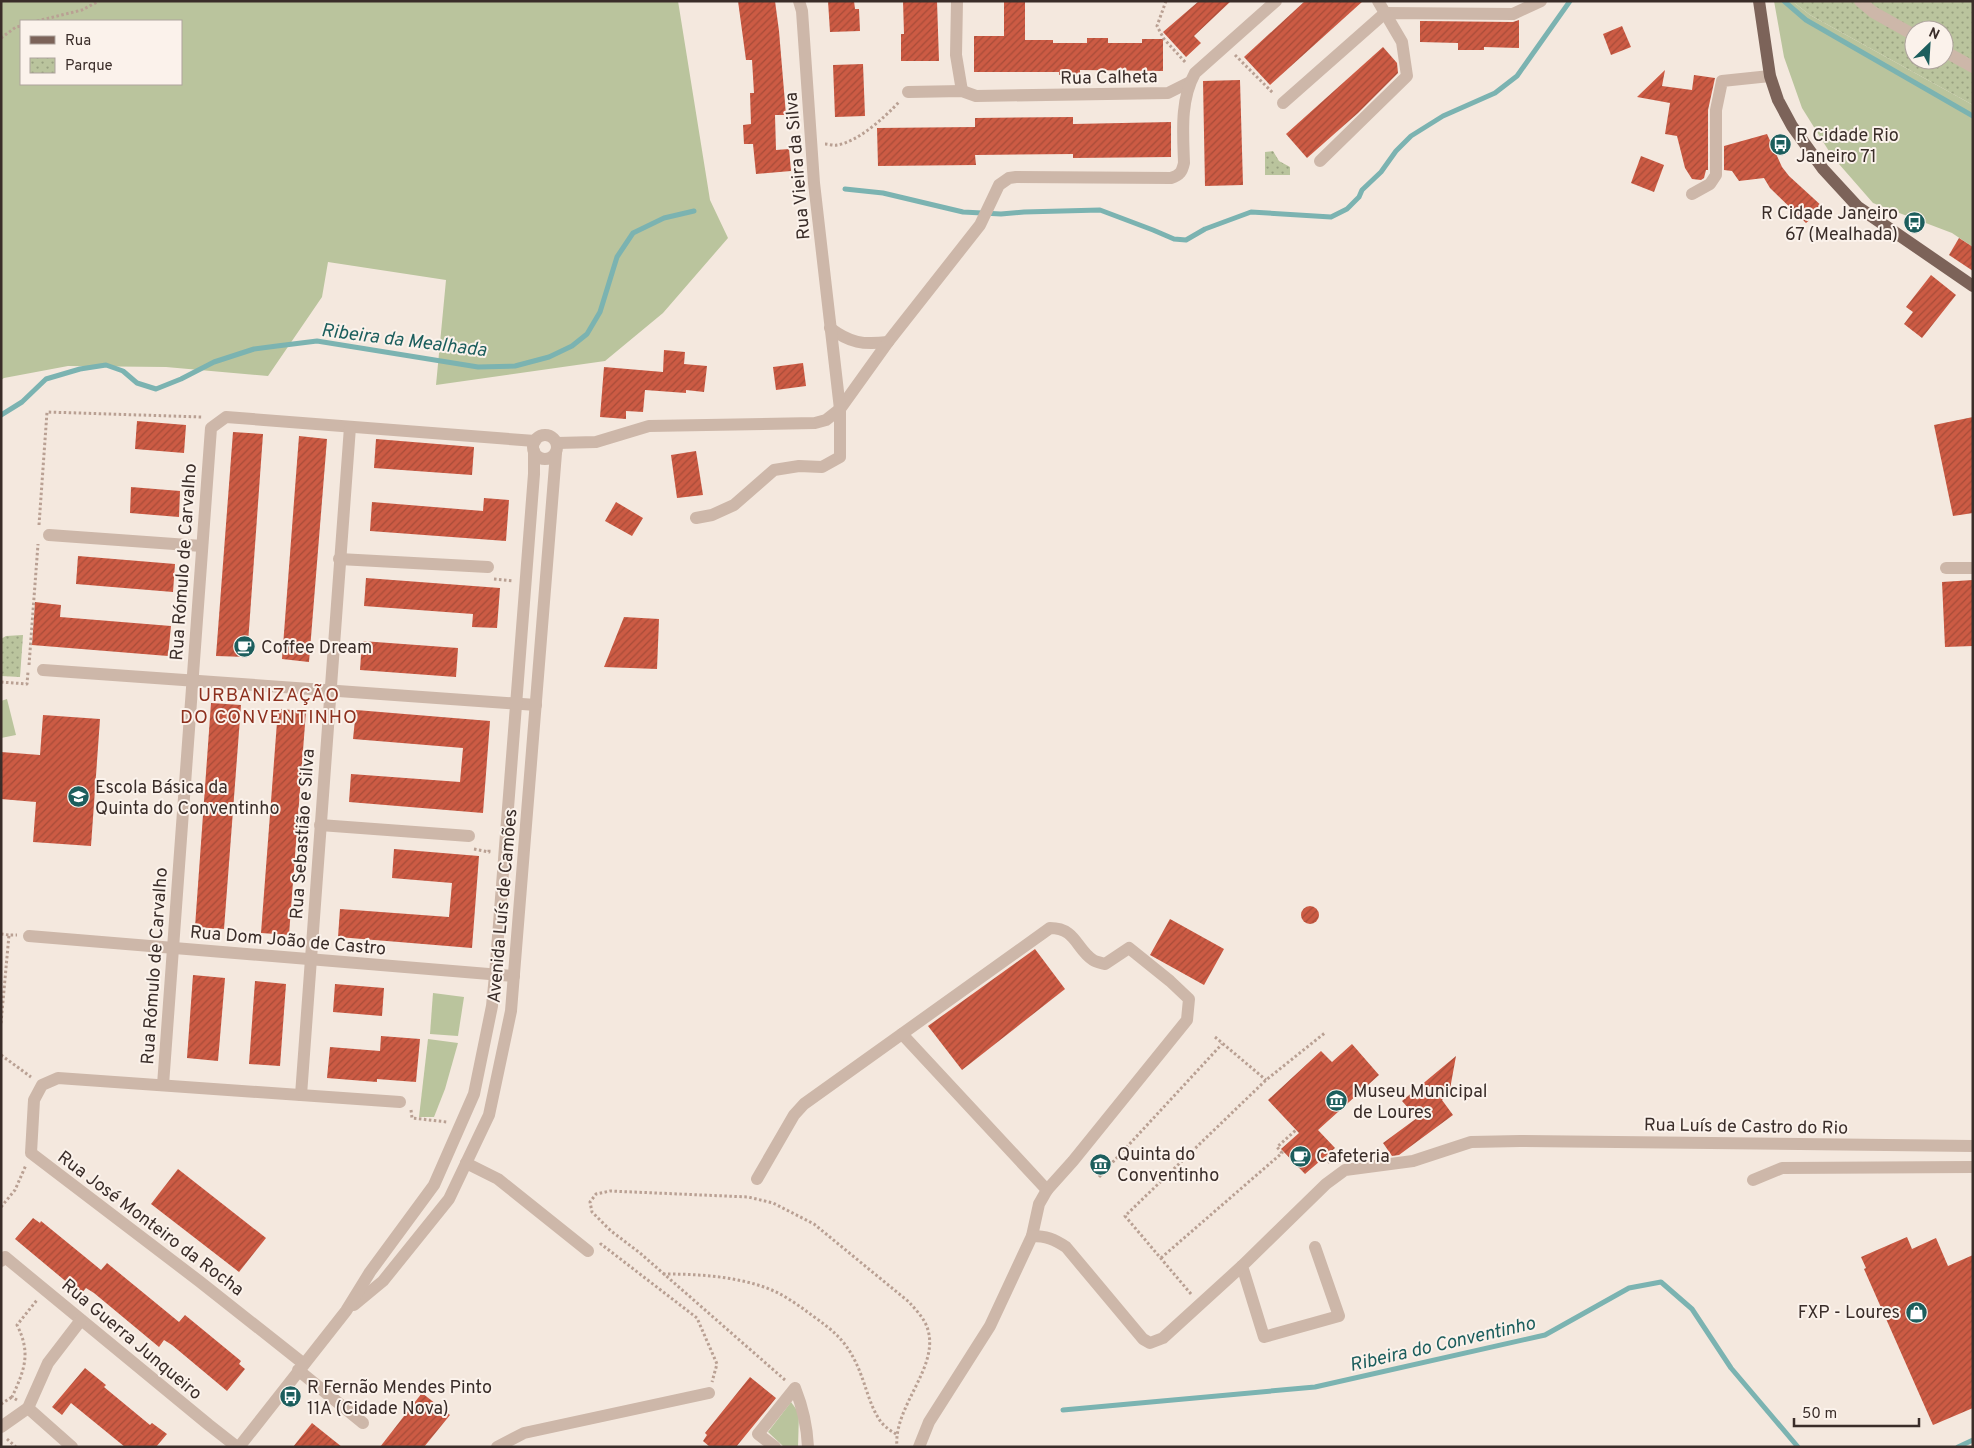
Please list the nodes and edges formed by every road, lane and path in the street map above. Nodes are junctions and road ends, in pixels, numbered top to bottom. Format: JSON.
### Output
{"nodes":[{"id":1,"x":99,"y":1,"type":"edge"},
{"id":2,"x":799,"y":1,"type":"edge"},
{"id":3,"x":956,"y":1,"type":"edge"},
{"id":4,"x":1166,"y":1,"type":"edge"},
{"id":5,"x":1276,"y":1,"type":"edge"},
{"id":6,"x":1378,"y":1,"type":"edge"},
{"id":7,"x":1541,"y":1,"type":"edge"},
{"id":8,"x":1759,"y":1,"type":"edge"},
{"id":9,"x":1860,"y":1,"type":"edge"},
{"id":10,"x":1385,"y":13,"type":"junction"},
{"id":11,"x":41,"y":20,"type":"edge"},
{"id":12,"x":20,"y":26,"type":"edge"},
{"id":13,"x":1904,"y":29,"type":"edge"},
{"id":14,"x":1,"y":38,"type":"edge"},
{"id":15,"x":1226,"y":46,"type":"junction"},
{"id":16,"x":1954,"y":57,"type":"edge"},
{"id":17,"x":1973,"y":67,"type":"edge"},
{"id":18,"x":1770,"y":76,"type":"junction"},
{"id":19,"x":1192,"y":78,"type":"junction"},
{"id":20,"x":962,"y":91,"type":"junction"},
{"id":21,"x":908,"y":92,"type":"joint"},
{"id":22,"x":1283,"y":103,"type":"joint"},
{"id":23,"x":811,"y":142,"type":"junction"},
{"id":24,"x":1320,"y":161,"type":"dead end"},
{"id":25,"x":1692,"y":194,"type":"dead end"},
{"id":26,"x":1973,"y":286,"type":"edge"},
{"id":27,"x":830,"y":328,"type":"junction"},
{"id":28,"x":888,"y":342,"type":"junction"},
{"id":29,"x":840,"y":409,"type":"junction"},
{"id":30,"x":226,"y":417,"type":"junction"},
{"id":31,"x":350,"y":427,"type":"junction"},
{"id":32,"x":534,"y":446,"type":"junction"},
{"id":33,"x":556,"y":448,"type":"junction"},
{"id":34,"x":696,"y":518,"type":"dead end"},
{"id":35,"x":42,"y":535,"type":"junction"},
{"id":36,"x":202,"y":546,"type":"junction"},
{"id":37,"x":339,"y":559,"type":"junction"},
{"id":38,"x":488,"y":567,"type":"joint"},
{"id":39,"x":1946,"y":568,"type":"dead end"},
{"id":40,"x":1973,"y":568,"type":"edge"},
{"id":41,"x":525,"y":583,"type":"junction"},
{"id":42,"x":28,"y":669,"type":"junction"},
{"id":43,"x":43,"y":670,"type":"joint"},
{"id":44,"x":192,"y":680,"type":"junction"},
{"id":45,"x":1,"y":682,"type":"edge"},
{"id":46,"x":330,"y":690,"type":"junction"},
{"id":47,"x":516,"y":704,"type":"junction"},
{"id":48,"x":536,"y":705,"type":"junction"},
{"id":49,"x":320,"y":825,"type":"junction"},
{"id":50,"x":469,"y":836,"type":"dead end"},
{"id":51,"x":1,"y":934,"type":"edge"},
{"id":52,"x":9,"y":935,"type":"junction"},
{"id":53,"x":29,"y":936,"type":"joint"},
{"id":54,"x":173,"y":948,"type":"junction"},
{"id":55,"x":310,"y":960,"type":"junction"},
{"id":56,"x":495,"y":975,"type":"junction"},
{"id":57,"x":514,"y":976,"type":"junction"},
{"id":58,"x":1,"y":1023,"type":"edge"},
{"id":59,"x":1326,"y":1032,"type":"dead end"},
{"id":60,"x":902,"y":1034,"type":"junction"},
{"id":61,"x":1215,"y":1037,"type":"dead end"},
{"id":62,"x":1222,"y":1044,"type":"junction"},
{"id":63,"x":1,"y":1055,"type":"edge"},
{"id":64,"x":1266,"y":1080,"type":"junction"},
{"id":65,"x":42,"y":1085,"type":"junction"},
{"id":66,"x":163,"y":1085,"type":"junction"},
{"id":67,"x":301,"y":1095,"type":"junction"},
{"id":68,"x":400,"y":1102,"type":"joint"},
{"id":69,"x":461,"y":1123,"type":"junction"},
{"id":70,"x":1296,"y":1130,"type":"dead end"},
{"id":71,"x":1973,"y":1146,"type":"edge"},
{"id":72,"x":31,"y":1153,"type":"junction"},
{"id":73,"x":466,"y":1163,"type":"junction"},
{"id":74,"x":1973,"y":1167,"type":"edge"},
{"id":75,"x":1098,"y":1177,"type":"dead end"},
{"id":76,"x":757,"y":1179,"type":"dead end"},
{"id":77,"x":1753,"y":1180,"type":"dead end"},
{"id":78,"x":1047,"y":1190,"type":"junction"},
{"id":79,"x":1,"y":1207,"type":"edge"},
{"id":80,"x":1032,"y":1236,"type":"junction"},
{"id":81,"x":1315,"y":1247,"type":"dead end"},
{"id":82,"x":588,"y":1251,"type":"joint"},
{"id":83,"x":1161,"y":1258,"type":"junction"},
{"id":84,"x":3,"y":1259,"type":"edge"},
{"id":85,"x":1242,"y":1266,"type":"junction"},
{"id":86,"x":662,"y":1274,"type":"junction"},
{"id":87,"x":45,"y":1290,"type":"junction"},
{"id":88,"x":1192,"y":1295,"type":"dead end"},
{"id":89,"x":346,"y":1311,"type":"junction"},
{"id":90,"x":81,"y":1320,"type":"junction"},
{"id":91,"x":301,"y":1367,"type":"junction"},
{"id":92,"x":795,"y":1388,"type":"junction"},
{"id":93,"x":709,"y":1392,"type":"joint"},
{"id":94,"x":12,"y":1397,"type":"junction"},
{"id":95,"x":1,"y":1404,"type":"edge"},
{"id":96,"x":28,"y":1408,"type":"junction"},
{"id":97,"x":363,"y":1423,"type":"dead end"},
{"id":98,"x":1,"y":1428,"type":"edge"},
{"id":99,"x":896,"y":1434,"type":"junction"},
{"id":100,"x":72,"y":1447,"type":"edge"},
{"id":101,"x":238,"y":1447,"type":"edge"},
{"id":102,"x":497,"y":1447,"type":"edge"},
{"id":103,"x":775,"y":1447,"type":"edge"},
{"id":104,"x":808,"y":1447,"type":"edge"},
{"id":105,"x":897,"y":1447,"type":"edge"},
{"id":106,"x":918,"y":1447,"type":"edge"}],
"edges":[{"from":1,"to":11,"type":"path"},
{"from":2,"to":23,"type":"street","name":"Rua Vieira da Silva"},
{"from":3,"to":20,"type":"street"},
{"from":4,"to":19,"type":"path"},
{"from":5,"to":15,"type":"street","name":"Rua Calheta"},
{"from":6,"to":10,"type":"street"},
{"from":7,"to":10,"type":"street"},
{"from":8,"to":18,"type":"main road"},
{"from":9,"to":13,"type":"street"},
{"from":10,"to":22,"type":"street"},
{"from":10,"to":24,"type":"street"},
{"from":12,"to":14,"type":"path"},
{"from":15,"to":19,"type":"street","name":"Rua Calheta"},
{"from":15,"to":22,"type":"path"},
{"from":16,"to":17,"type":"street"},
{"from":18,"to":25,"type":"street"},
{"from":18,"to":26,"type":"main road"},
{"from":19,"to":20,"type":"street","name":"Rua Calheta"},
{"from":19,"to":28,"type":"street"},
{"from":20,"to":21,"type":"street","name":"Rua Calheta"},
{"from":21,"to":23,"type":"path"},
{"from":23,"to":27,"type":"street","name":"Rua Vieira da Silva"},
{"from":27,"to":28,"type":"street"},
{"from":27,"to":29,"type":"street","name":"Rua Vieira da Silva"},
{"from":28,"to":29,"type":"street"},
{"from":29,"to":33,"type":"street"},
{"from":29,"to":34,"type":"street","name":"Rua Vieira da Silva"},
{"from":30,"to":31,"type":"street"},
{"from":30,"to":35,"type":"path"},
{"from":30,"to":36,"type":"street","name":"Rua Rómulo de Carvalho"},
{"from":31,"to":32,"type":"street"},
{"from":31,"to":37,"type":"street","name":"Rua Sebastião e Silva"},
{"from":32,"to":33,"type":"street"},
{"from":32,"to":33,"type":"street"},
{"from":32,"to":41,"type":"street","name":"Avenida Luís de Camões"},
{"from":33,"to":48,"type":"street","name":"Avenida Luís de Camões"},
{"from":35,"to":36,"type":"street"},
{"from":35,"to":42,"type":"path"},
{"from":36,"to":44,"type":"street","name":"Rua Rómulo de Carvalho"},
{"from":37,"to":38,"type":"street"},
{"from":37,"to":46,"type":"street","name":"Rua Sebastião e Silva"},
{"from":38,"to":41,"type":"path"},
{"from":39,"to":40,"type":"street"},
{"from":41,"to":47,"type":"street","name":"Avenida Luís de Camões"},
{"from":42,"to":43,"type":"path"},
{"from":42,"to":45,"type":"path"},
{"from":43,"to":44,"type":"street"},
{"from":44,"to":46,"type":"street"},
{"from":44,"to":54,"type":"street","name":"Rua Rómulo de Carvalho"},
{"from":46,"to":47,"type":"street"},
{"from":46,"to":49,"type":"street","name":"Rua Sebastião e Silva"},
{"from":47,"to":48,"type":"street"},
{"from":47,"to":56,"type":"street","name":"Avenida Luís de Camões"},
{"from":48,"to":57,"type":"street","name":"Avenida Luís de Camões"},
{"from":49,"to":50,"type":"street"},
{"from":49,"to":55,"type":"street","name":"Rua Sebastião e Silva"},
{"from":51,"to":52,"type":"path"},
{"from":52,"to":53,"type":"path"},
{"from":52,"to":58,"type":"path"},
{"from":53,"to":54,"type":"street","name":"Rua Dom João de Castro"},
{"from":54,"to":55,"type":"street","name":"Rua Dom João de Castro"},
{"from":54,"to":66,"type":"street","name":"Rua Rómulo de Carvalho"},
{"from":55,"to":56,"type":"street","name":"Rua Dom João de Castro"},
{"from":55,"to":67,"type":"street","name":"Rua Sebastião e Silva"},
{"from":56,"to":57,"type":"street","name":"Rua Dom João de Castro"},
{"from":56,"to":69,"type":"street","name":"Avenida Luís de Camões"},
{"from":57,"to":73,"type":"street","name":"Avenida Luís de Camões"},
{"from":59,"to":64,"type":"path"},
{"from":60,"to":76,"type":"street"},
{"from":60,"to":78,"type":"street"},
{"from":60,"to":78,"type":"street"},
{"from":61,"to":62,"type":"path"},
{"from":62,"to":64,"type":"path"},
{"from":62,"to":75,"type":"path"},
{"from":63,"to":65,"type":"path"},
{"from":64,"to":83,"type":"path"},
{"from":65,"to":66,"type":"street"},
{"from":65,"to":72,"type":"street","name":"Rua José Monteiro da Rocha"},
{"from":66,"to":67,"type":"street"},
{"from":67,"to":68,"type":"street"},
{"from":68,"to":69,"type":"path"},
{"from":69,"to":89,"type":"street","name":"Avenida Luís de Camões"},
{"from":70,"to":83,"type":"path"},
{"from":71,"to":85,"type":"street","name":"Rua Luís de Castro do Rio"},
{"from":72,"to":79,"type":"path"},
{"from":72,"to":91,"type":"street","name":"Rua José Monteiro da Rocha"},
{"from":73,"to":82,"type":"street"},
{"from":73,"to":89,"type":"street","name":"Avenida Luís de Camões"},
{"from":74,"to":77,"type":"street"},
{"from":78,"to":80,"type":"street"},
{"from":80,"to":85,"type":"street","name":"Rua Luís de Castro do Rio"},
{"from":80,"to":106,"type":"street"},
{"from":81,"to":85,"type":"street"},
{"from":82,"to":93,"type":"path"},
{"from":83,"to":88,"type":"path"},
{"from":84,"to":87,"type":"street","name":"Rua Guerra Junqueiro"},
{"from":86,"to":92,"type":"path"},
{"from":86,"to":99,"type":"path"},
{"from":86,"to":99,"type":"path"},
{"from":87,"to":90,"type":"street","name":"Rua Guerra Junqueiro"},
{"from":87,"to":94,"type":"path"},
{"from":89,"to":91,"type":"street","name":"Avenida Luís de Camões"},
{"from":90,"to":96,"type":"street"},
{"from":90,"to":101,"type":"street","name":"Rua Guerra Junqueiro"},
{"from":91,"to":97,"type":"street","name":"Rua José Monteiro da Rocha"},
{"from":91,"to":101,"type":"street","name":"Avenida Luís de Camões"},
{"from":92,"to":103,"type":"street"},
{"from":92,"to":104,"type":"street"},
{"from":93,"to":102,"type":"street"},
{"from":94,"to":95,"type":"path"},
{"from":94,"to":96,"type":"path"},
{"from":96,"to":98,"type":"street"},
{"from":96,"to":100,"type":"street"},
{"from":99,"to":105,"type":"path"}]}
